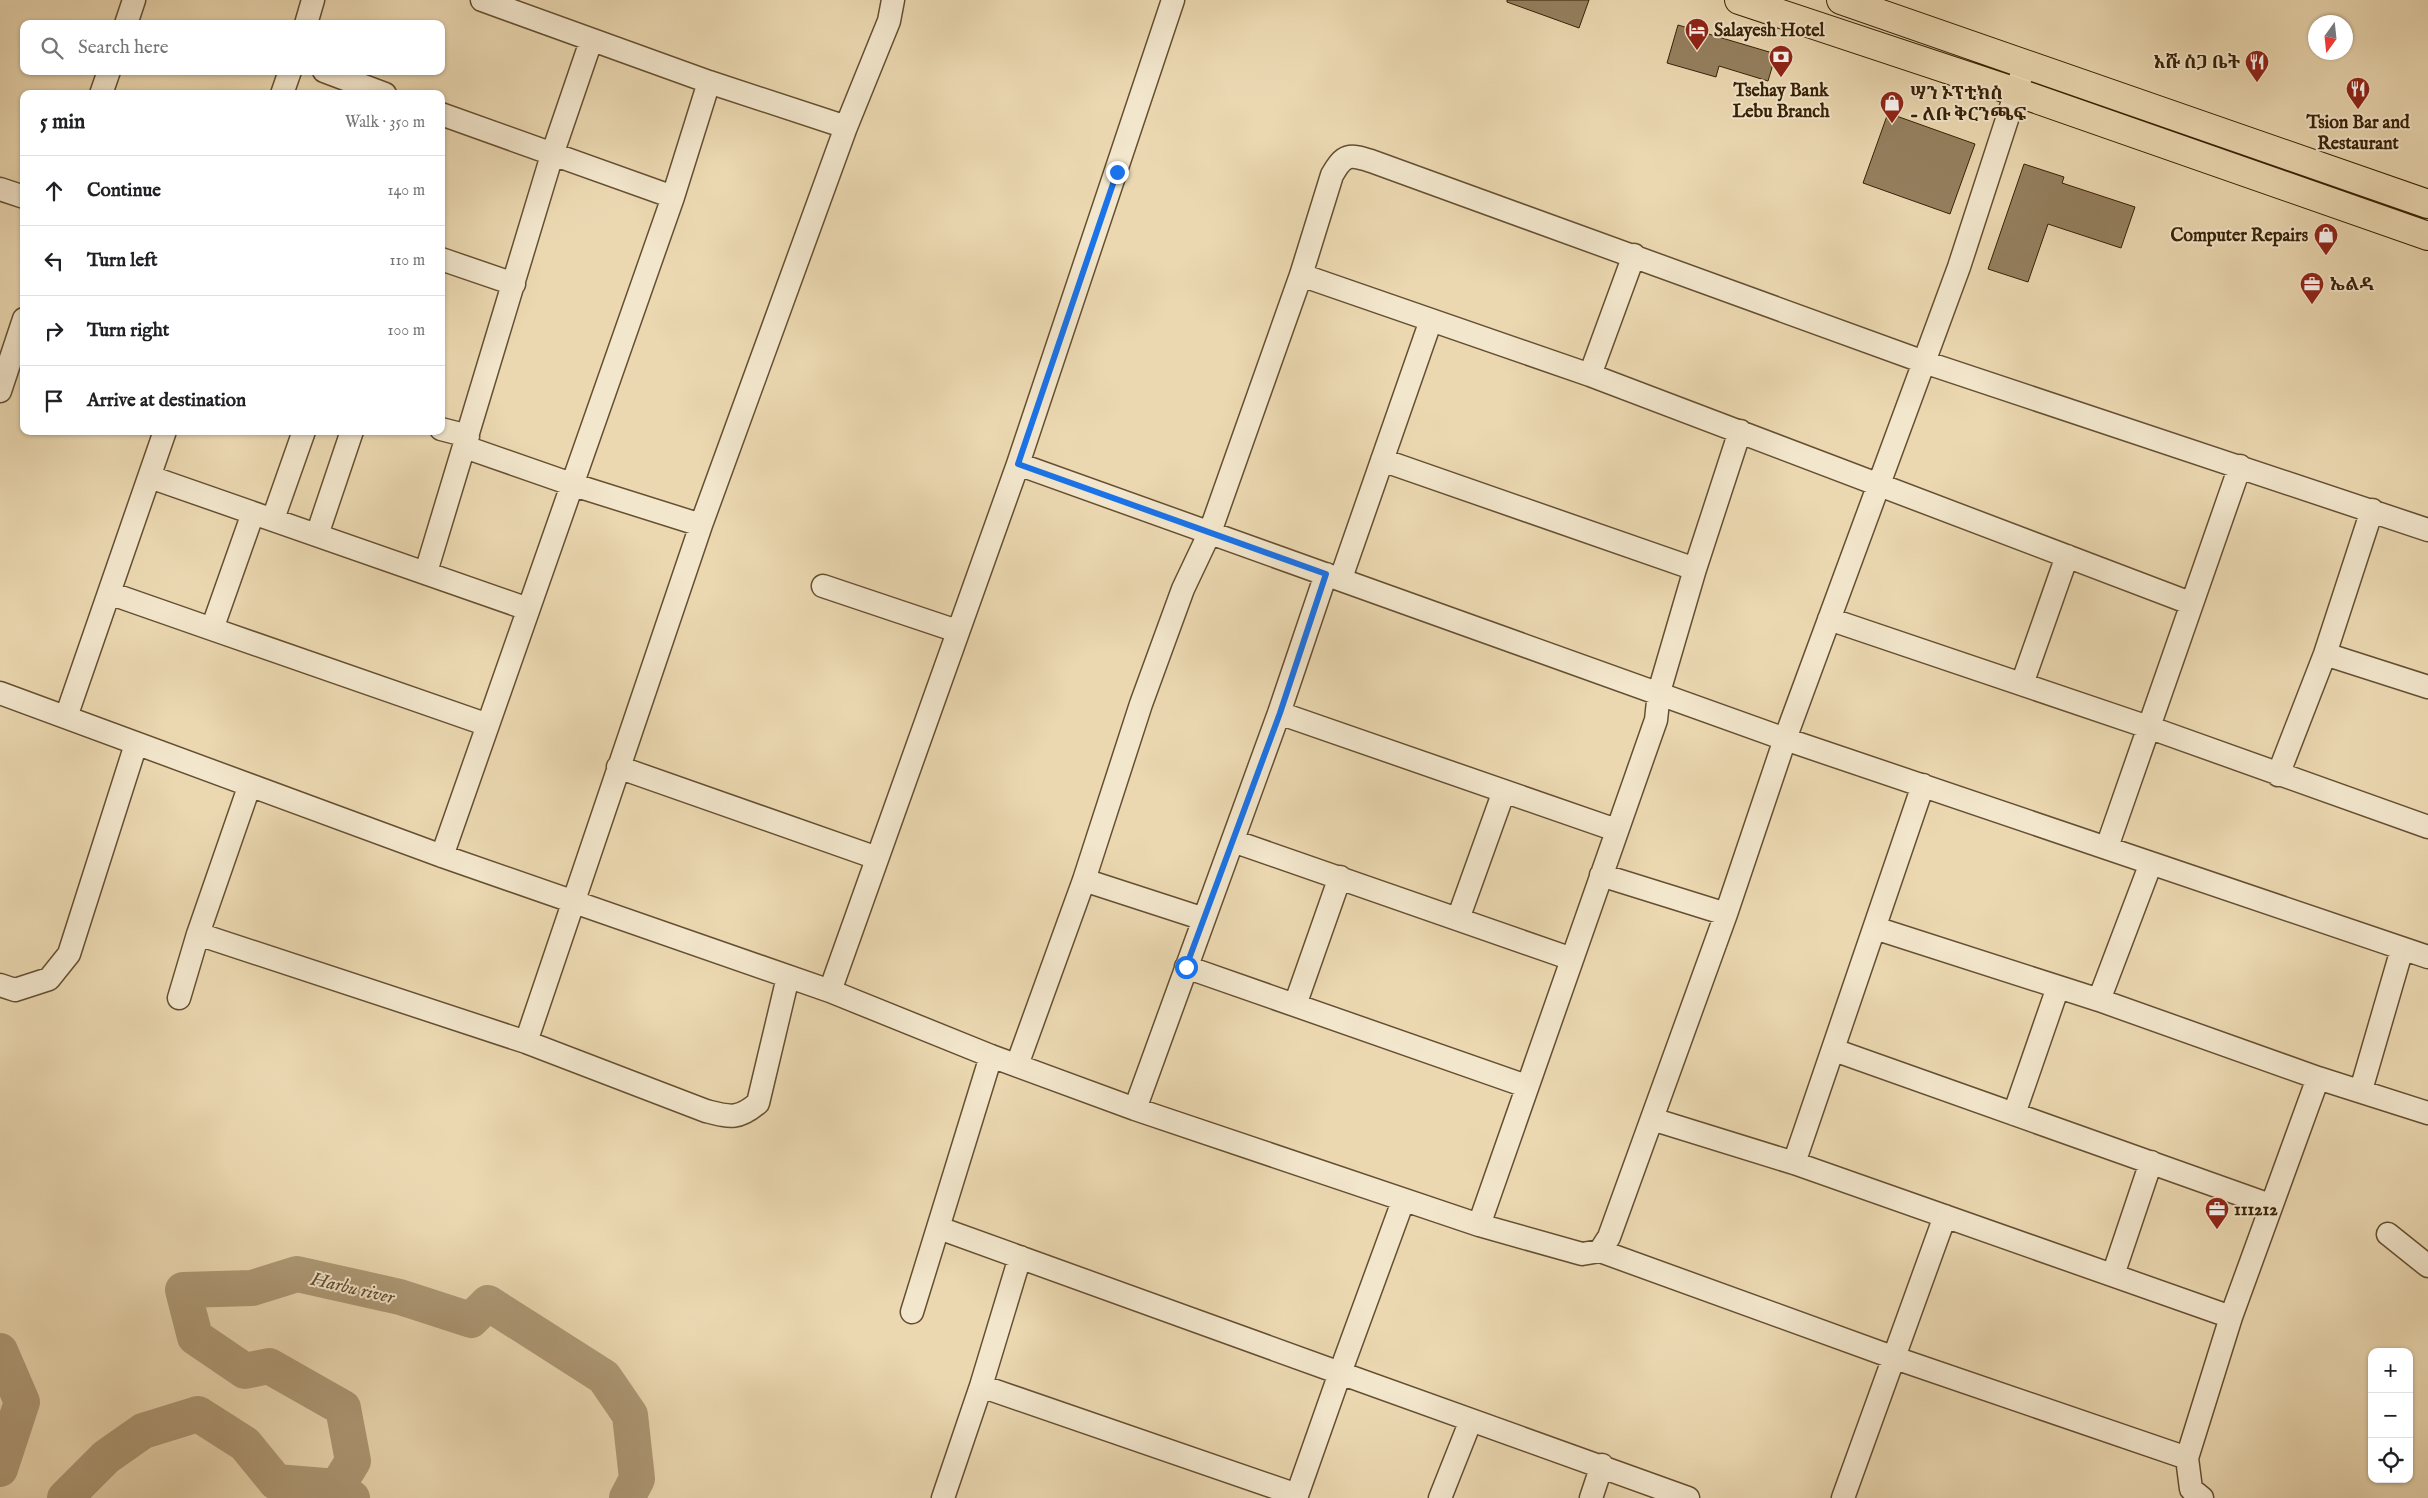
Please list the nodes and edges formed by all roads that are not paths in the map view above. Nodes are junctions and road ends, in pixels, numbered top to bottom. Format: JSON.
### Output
{"nodes":[{"id":1,"x":134,"y":0,"type":"edge"},
{"id":2,"x":313,"y":0,"type":"edge"},
{"id":3,"x":482,"y":0,"type":"edge"},
{"id":4,"x":892,"y":0,"type":"edge"},
{"id":5,"x":1173,"y":0,"type":"edge"},
{"id":6,"x":1739,"y":0,"type":"edge"},
{"id":7,"x":1841,"y":0,"type":"edge"},
{"id":8,"x":518,"y":6,"type":"edge"},
{"id":9,"x":127,"y":20,"type":"edge"},
{"id":10,"x":307,"y":20,"type":"edge"},
{"id":11,"x":591,"y":41,"type":"junction"},
{"id":12,"x":2025,"y":64,"type":"junction"},
{"id":13,"x":108,"y":75,"type":"edge"},
{"id":14,"x":289,"y":75,"type":"edge"},
{"id":15,"x":335,"y":75,"type":"edge"},
{"id":16,"x":709,"y":82,"type":"junction"},
{"id":17,"x":102,"y":90,"type":"edge"},
{"id":18,"x":283,"y":90,"type":"edge"},
{"id":19,"x":374,"y":90,"type":"edge"},
{"id":20,"x":2016,"y":92,"type":"junction"},
{"id":21,"x":445,"y":115,"type":"edge"},
{"id":22,"x":846,"y":127,"type":"junction"},
{"id":23,"x":552,"y":155,"type":"junction"},
{"id":24,"x":0,"y":189,"type":"edge"},
{"id":25,"x":20,"y":196,"type":"edge"},
{"id":26,"x":673,"y":196,"type":"junction"},
{"id":27,"x":2428,"y":204,"type":"edge"},
{"id":28,"x":2428,"y":236,"type":"edge"},
{"id":29,"x":1634,"y":256,"type":"junction"},
{"id":30,"x":445,"y":260,"type":"edge"},
{"id":31,"x":1301,"y":275,"type":"junction"},
{"id":32,"x":514,"y":284,"type":"junction"},
{"id":33,"x":1432,"y":320,"type":"junction"},
{"id":34,"x":20,"y":331,"type":"edge"},
{"id":35,"x":1924,"y":362,"type":"junction"},
{"id":36,"x":1590,"y":375,"type":"junction"},
{"id":37,"x":0,"y":391,"type":"edge"},
{"id":38,"x":445,"y":431,"type":"edge"},
{"id":39,"x":1740,"y":432,"type":"junction"},
{"id":40,"x":164,"y":435,"type":"edge"},
{"id":41,"x":302,"y":435,"type":"edge"},
{"id":42,"x":351,"y":435,"type":"edge"},
{"id":43,"x":467,"y":442,"type":"junction"},
{"id":44,"x":1382,"y":460,"type":"junction"},
{"id":45,"x":1018,"y":464,"type":"junction"},
{"id":46,"x":2240,"y":466,"type":"junction"},
{"id":47,"x":150,"y":477,"type":"junction"},
{"id":48,"x":1879,"y":483,"type":"junction"},
{"id":49,"x":574,"y":485,"type":"junction"},
{"id":50,"x":2372,"y":510,"type":"junction"},
{"id":51,"x":263,"y":516,"type":"junction"},
{"id":52,"x":701,"y":525,"type":"junction"},
{"id":53,"x":2428,"y":530,"type":"edge"},
{"id":54,"x":1210,"y":532,"type":"junction"},
{"id":55,"x":317,"y":535,"type":"junction"},
{"id":56,"x":2067,"y":556,"type":"junction"},
{"id":57,"x":1696,"y":569,"type":"junction"},
{"id":58,"x":426,"y":572,"type":"junction"},
{"id":59,"x":1334,"y":576,"type":"junction"},
{"id":60,"x":823,"y":586,"type":"dead end"},
{"id":61,"x":109,"y":593,"type":"junction"},
{"id":62,"x":2190,"y":603,"type":"junction"},
{"id":63,"x":528,"y":610,"type":"junction"},
{"id":64,"x":1829,"y":619,"type":"junction"},
{"id":65,"x":212,"y":629,"type":"junction"},
{"id":66,"x":957,"y":631,"type":"junction"},
{"id":67,"x":2325,"y":654,"type":"junction"},
{"id":68,"x":2022,"y":684,"type":"junction"},
{"id":69,"x":2428,"y":687,"type":"edge"},
{"id":70,"x":1659,"y":692,"type":"junction"},
{"id":71,"x":0,"y":693,"type":"edge"},
{"id":72,"x":1280,"y":713,"type":"junction"},
{"id":73,"x":66,"y":717,"type":"junction"},
{"id":74,"x":488,"y":725,"type":"junction"},
{"id":75,"x":2148,"y":727,"type":"junction"},
{"id":76,"x":1785,"y":739,"type":"junction"},
{"id":77,"x":136,"y":744,"type":"junction"},
{"id":78,"x":618,"y":767,"type":"junction"},
{"id":79,"x":2278,"y":774,"type":"junction"},
{"id":80,"x":1923,"y":785,"type":"junction"},
{"id":81,"x":249,"y":787,"type":"junction"},
{"id":82,"x":1504,"y":791,"type":"junction"},
{"id":83,"x":2428,"y":827,"type":"edge"},
{"id":84,"x":1616,"y":830,"type":"junction"},
{"id":85,"x":1232,"y":841,"type":"junction"},
{"id":86,"x":2107,"y":847,"type":"junction"},
{"id":87,"x":442,"y":856,"type":"junction"},
{"id":88,"x":877,"y":858,"type":"junction"},
{"id":89,"x":2151,"y":863,"type":"junction"},
{"id":90,"x":1601,"y":875,"type":"junction"},
{"id":91,"x":1340,"y":877,"type":"junction"},
{"id":92,"x":1084,"y":880,"type":"junction"},
{"id":93,"x":573,"y":901,"type":"junction"},
{"id":94,"x":1726,"y":914,"type":"junction"},
{"id":95,"x":1204,"y":919,"type":"junction"},
{"id":96,"x":1458,"y":919,"type":"junction"},
{"id":97,"x":1875,"y":928,"type":"junction"},
{"id":98,"x":198,"y":934,"type":"junction"},
{"id":99,"x":2402,"y":949,"type":"junction"},
{"id":100,"x":2428,"y":957,"type":"edge"},
{"id":101,"x":1572,"y":959,"type":"junction"},
{"id":102,"x":1186,"y":967,"type":"junction"},
{"id":103,"x":788,"y":977,"type":"junction"},
{"id":104,"x":0,"y":986,"type":"edge"},
{"id":105,"x":2058,"y":987,"type":"junction"},
{"id":106,"x":830,"y":991,"type":"junction"},
{"id":107,"x":179,"y":998,"type":"dead end"},
{"id":108,"x":2099,"y":1000,"type":"junction"},
{"id":109,"x":1295,"y":1005,"type":"junction"},
{"id":110,"x":526,"y":1042,"type":"junction"},
{"id":111,"x":1834,"y":1050,"type":"junction"},
{"id":112,"x":991,"y":1056,"type":"junction"},
{"id":113,"x":1017,"y":1065,"type":"junction"},
{"id":114,"x":2318,"y":1078,"type":"junction"},
{"id":115,"x":1526,"y":1086,"type":"junction"},
{"id":116,"x":2361,"y":1090,"type":"junction"},
{"id":117,"x":1135,"y":1109,"type":"junction"},
{"id":118,"x":2428,"y":1113,"type":"edge"},
{"id":119,"x":2014,"y":1114,"type":"junction"},
{"id":120,"x":1652,"y":1119,"type":"junction"},
{"id":121,"x":2151,"y":1162,"type":"junction"},
{"id":122,"x":1794,"y":1163,"type":"junction"},
{"id":123,"x":1403,"y":1201,"type":"junction"},
{"id":124,"x":2270,"y":1205,"type":"junction"},
{"id":125,"x":1945,"y":1216,"type":"junction"},
{"id":126,"x":1478,"y":1225,"type":"junction"},
{"id":127,"x":939,"y":1228,"type":"junction"},
{"id":128,"x":2388,"y":1234,"type":"dead end"},
{"id":129,"x":1600,"y":1251,"type":"junction"},
{"id":130,"x":1020,"y":1257,"type":"junction"},
{"id":131,"x":2428,"y":1266,"type":"edge"},
{"id":132,"x":2114,"y":1276,"type":"junction"},
{"id":133,"x":912,"y":1312,"type":"dead end"},
{"id":134,"x":2231,"y":1317,"type":"junction"},
{"id":135,"x":1895,"y":1358,"type":"junction"},
{"id":136,"x":1340,"y":1373,"type":"junction"},
{"id":137,"x":981,"y":1386,"type":"junction"},
{"id":138,"x":1471,"y":1420,"type":"junction"},
{"id":139,"x":2187,"y":1458,"type":"junction"},
{"id":140,"x":1602,"y":1465,"type":"junction"},
{"id":141,"x":1296,"y":1496,"type":"edge"},
{"id":142,"x":943,"y":1498,"type":"edge"},
{"id":143,"x":1440,"y":1498,"type":"edge"},
{"id":144,"x":1591,"y":1498,"type":"edge"},
{"id":145,"x":1688,"y":1498,"type":"edge"},
{"id":146,"x":1843,"y":1498,"type":"edge"},
{"id":147,"x":2202,"y":1498,"type":"edge"}],
"edges":[{"from":1,"to":9,"type":"street"},
{"from":2,"to":10,"type":"street"},
{"from":3,"to":8,"type":"street"},
{"from":4,"to":22,"type":"street"},
{"from":5,"to":45,"type":"street"},
{"from":6,"to":20,"type":"main road"},
{"from":7,"to":12,"type":"main road"},
{"from":8,"to":11,"type":"street"},
{"from":11,"to":16,"type":"street"},
{"from":11,"to":23,"type":"street"},
{"from":12,"to":20,"type":"street"},
{"from":12,"to":27,"type":"main road"},
{"from":13,"to":17,"type":"street"},
{"from":14,"to":18,"type":"street"},
{"from":15,"to":19,"type":"street"},
{"from":16,"to":22,"type":"street"},
{"from":16,"to":26,"type":"street"},
{"from":20,"to":28,"type":"main road"},
{"from":20,"to":35,"type":"street"},
{"from":21,"to":23,"type":"street"},
{"from":22,"to":52,"type":"street"},
{"from":23,"to":26,"type":"street"},
{"from":23,"to":32,"type":"street"},
{"from":24,"to":25,"type":"street"},
{"from":26,"to":49,"type":"street"},
{"from":29,"to":31,"type":"street"},
{"from":29,"to":35,"type":"street"},
{"from":29,"to":36,"type":"street"},
{"from":30,"to":32,"type":"street"},
{"from":31,"to":33,"type":"street"},
{"from":31,"to":54,"type":"street"},
{"from":32,"to":43,"type":"street"},
{"from":33,"to":36,"type":"street"},
{"from":33,"to":44,"type":"street"},
{"from":34,"to":37,"type":"street"},
{"from":35,"to":46,"type":"street"},
{"from":35,"to":48,"type":"street"},
{"from":36,"to":39,"type":"street"},
{"from":38,"to":43,"type":"street"},
{"from":39,"to":48,"type":"street"},
{"from":39,"to":57,"type":"street"},
{"from":40,"to":47,"type":"street"},
{"from":41,"to":51,"type":"street"},
{"from":42,"to":55,"type":"street"},
{"from":43,"to":49,"type":"street"},
{"from":43,"to":58,"type":"street"},
{"from":44,"to":57,"type":"street"},
{"from":44,"to":59,"type":"street"},
{"from":45,"to":54,"type":"street"},
{"from":45,"to":66,"type":"street"},
{"from":46,"to":50,"type":"street"},
{"from":46,"to":62,"type":"street"},
{"from":47,"to":51,"type":"street"},
{"from":47,"to":61,"type":"street"},
{"from":48,"to":56,"type":"street"},
{"from":48,"to":64,"type":"street"},
{"from":49,"to":52,"type":"street"},
{"from":49,"to":63,"type":"street"},
{"from":50,"to":53,"type":"street"},
{"from":50,"to":67,"type":"street"},
{"from":51,"to":55,"type":"street"},
{"from":51,"to":65,"type":"street"},
{"from":52,"to":78,"type":"street"},
{"from":54,"to":59,"type":"street"},
{"from":54,"to":92,"type":"street"},
{"from":55,"to":58,"type":"street"},
{"from":56,"to":62,"type":"street"},
{"from":56,"to":68,"type":"street"},
{"from":57,"to":70,"type":"street"},
{"from":58,"to":63,"type":"street"},
{"from":59,"to":70,"type":"street"},
{"from":59,"to":72,"type":"street"},
{"from":60,"to":66,"type":"street"},
{"from":61,"to":65,"type":"street"},
{"from":61,"to":73,"type":"street"},
{"from":62,"to":75,"type":"street"},
{"from":63,"to":74,"type":"street"},
{"from":64,"to":68,"type":"street"},
{"from":64,"to":76,"type":"street"},
{"from":65,"to":74,"type":"street"},
{"from":66,"to":88,"type":"street"},
{"from":67,"to":69,"type":"street"},
{"from":67,"to":79,"type":"street"},
{"from":68,"to":75,"type":"street"},
{"from":70,"to":76,"type":"street"},
{"from":70,"to":84,"type":"street"},
{"from":71,"to":73,"type":"street"},
{"from":72,"to":82,"type":"street"},
{"from":72,"to":85,"type":"street"},
{"from":73,"to":77,"type":"street"},
{"from":74,"to":87,"type":"street"},
{"from":75,"to":79,"type":"street"},
{"from":75,"to":86,"type":"street"},
{"from":76,"to":80,"type":"street"},
{"from":76,"to":94,"type":"street"},
{"from":77,"to":81,"type":"street"},
{"from":77,"to":104,"type":"street"},
{"from":78,"to":88,"type":"street"},
{"from":78,"to":93,"type":"street"},
{"from":79,"to":83,"type":"street"},
{"from":80,"to":86,"type":"street"},
{"from":80,"to":97,"type":"street"},
{"from":81,"to":87,"type":"street"},
{"from":81,"to":98,"type":"street"},
{"from":82,"to":84,"type":"street"},
{"from":82,"to":96,"type":"street"},
{"from":84,"to":90,"type":"street"},
{"from":85,"to":91,"type":"street"},
{"from":85,"to":95,"type":"street"},
{"from":86,"to":89,"type":"street"},
{"from":87,"to":93,"type":"street"},
{"from":88,"to":106,"type":"street"},
{"from":89,"to":99,"type":"street"},
{"from":89,"to":108,"type":"street"},
{"from":90,"to":94,"type":"street"},
{"from":90,"to":101,"type":"street"},
{"from":91,"to":96,"type":"street"},
{"from":91,"to":109,"type":"street"},
{"from":92,"to":95,"type":"street"},
{"from":92,"to":113,"type":"street"},
{"from":93,"to":103,"type":"street"},
{"from":93,"to":110,"type":"street"},
{"from":94,"to":120,"type":"street"},
{"from":95,"to":102,"type":"street"},
{"from":96,"to":101,"type":"street"},
{"from":97,"to":105,"type":"street"},
{"from":97,"to":111,"type":"street"},
{"from":98,"to":107,"type":"street"},
{"from":98,"to":110,"type":"street"},
{"from":99,"to":100,"type":"street"},
{"from":99,"to":116,"type":"street"},
{"from":101,"to":115,"type":"street"},
{"from":102,"to":109,"type":"street"},
{"from":102,"to":117,"type":"street"},
{"from":103,"to":106,"type":"street"},
{"from":103,"to":110,"type":"street"},
{"from":105,"to":108,"type":"street"},
{"from":105,"to":119,"type":"street"},
{"from":106,"to":112,"type":"street"},
{"from":108,"to":114,"type":"street"},
{"from":109,"to":115,"type":"street"},
{"from":111,"to":119,"type":"street"},
{"from":111,"to":122,"type":"street"},
{"from":112,"to":113,"type":"street"},
{"from":112,"to":127,"type":"street"},
{"from":113,"to":117,"type":"street"},
{"from":114,"to":116,"type":"street"},
{"from":114,"to":124,"type":"street"},
{"from":115,"to":126,"type":"street"},
{"from":116,"to":118,"type":"street"},
{"from":117,"to":123,"type":"street"},
{"from":119,"to":121,"type":"street"},
{"from":120,"to":122,"type":"street"},
{"from":120,"to":129,"type":"street"},
{"from":121,"to":124,"type":"street"},
{"from":121,"to":132,"type":"street"},
{"from":122,"to":125,"type":"street"},
{"from":123,"to":126,"type":"street"},
{"from":123,"to":136,"type":"street"},
{"from":124,"to":134,"type":"street"},
{"from":125,"to":132,"type":"street"},
{"from":125,"to":135,"type":"street"},
{"from":126,"to":129,"type":"street"},
{"from":127,"to":130,"type":"street"},
{"from":127,"to":133,"type":"street"},
{"from":128,"to":131,"type":"street"},
{"from":129,"to":135,"type":"street"},
{"from":130,"to":136,"type":"street"},
{"from":130,"to":137,"type":"street"},
{"from":132,"to":134,"type":"street"},
{"from":134,"to":139,"type":"street"},
{"from":135,"to":139,"type":"street"},
{"from":135,"to":146,"type":"street"},
{"from":136,"to":138,"type":"street"},
{"from":136,"to":141,"type":"street"},
{"from":137,"to":141,"type":"street"},
{"from":137,"to":142,"type":"street"},
{"from":138,"to":140,"type":"street"},
{"from":138,"to":143,"type":"street"},
{"from":139,"to":147,"type":"street"},
{"from":140,"to":144,"type":"street"},
{"from":140,"to":145,"type":"street"}]}
